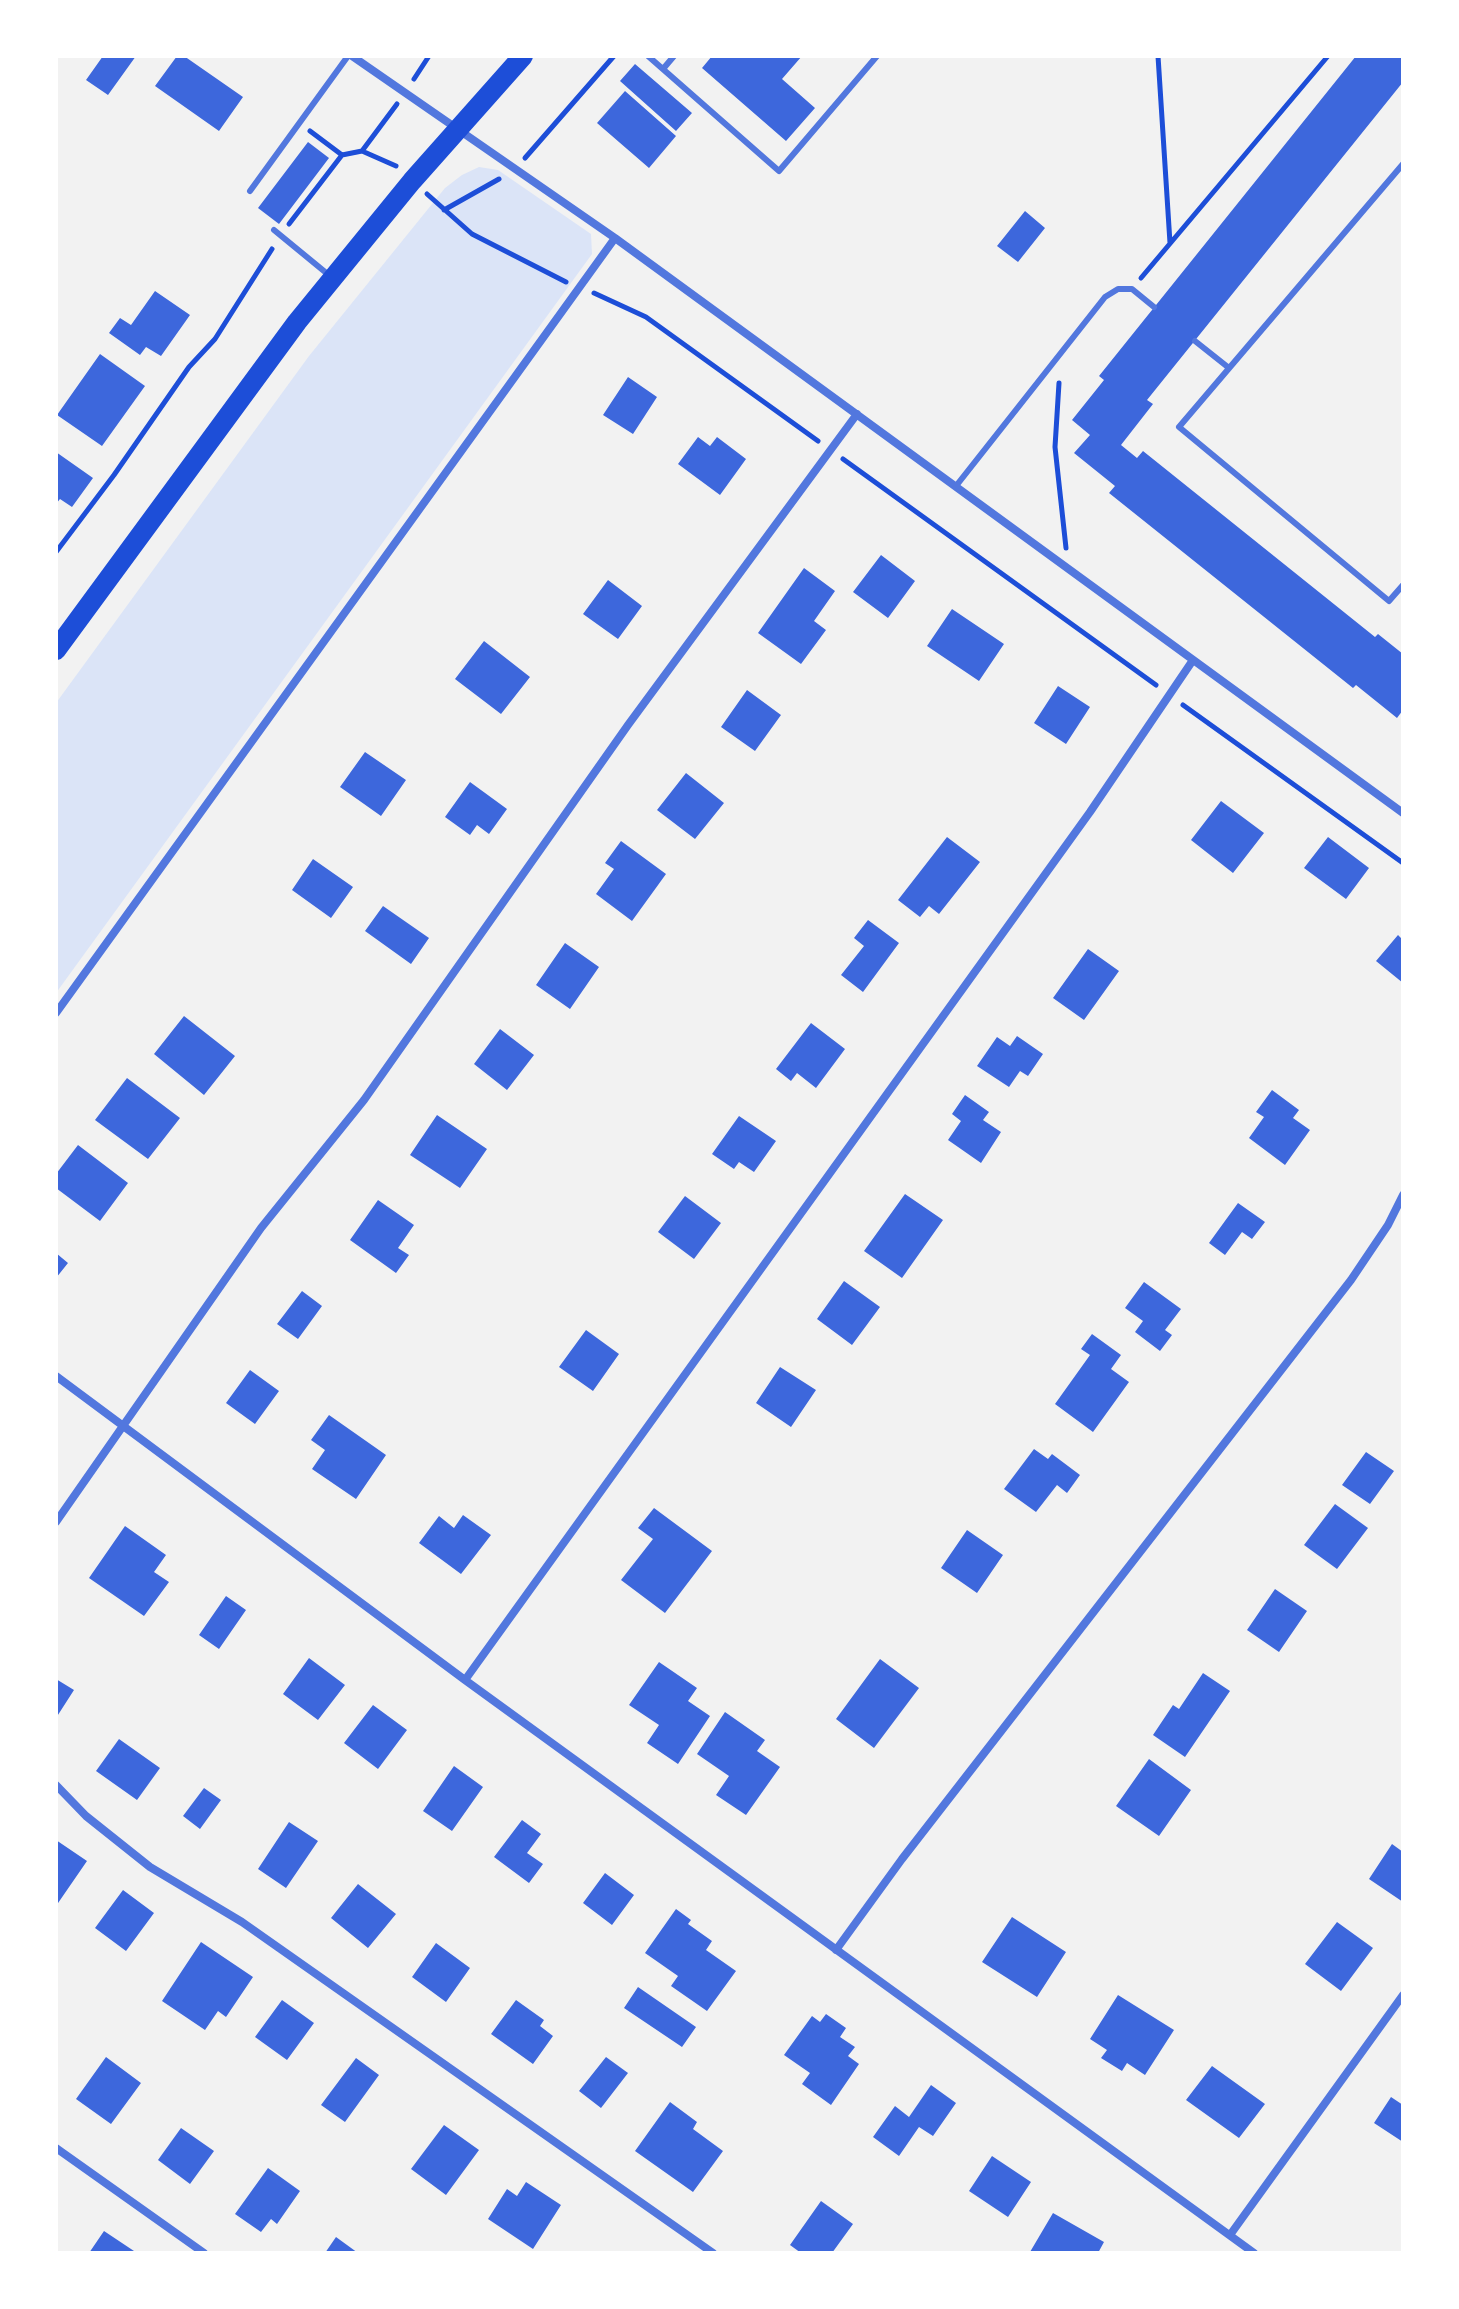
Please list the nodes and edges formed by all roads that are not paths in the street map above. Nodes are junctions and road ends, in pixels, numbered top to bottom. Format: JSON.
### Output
{"nodes":[{"id":1,"x":350,"y":56,"type":"edge"},
{"id":2,"x":523,"y":56,"type":"edge"},
{"id":3,"x":648,"y":56,"type":"edge"},
{"id":4,"x":674,"y":56,"type":"edge"},
{"id":5,"x":877,"y":56,"type":"edge"},
{"id":6,"x":663,"y":69,"type":"junction"},
{"id":7,"x":457,"y":129,"type":"junction"},
{"id":8,"x":1403,"y":164,"type":"edge"},
{"id":9,"x":250,"y":191,"type":"dead end"},
{"id":10,"x":274,"y":230,"type":"dead end"},
{"id":11,"x":615,"y":238,"type":"junction"},
{"id":12,"x":332,"y":278,"type":"junction"},
{"id":13,"x":1154,"y":307,"type":"dead end"},
{"id":14,"x":1195,"y":341,"type":"dead end"},
{"id":15,"x":1229,"y":368,"type":"junction"},
{"id":16,"x":857,"y":414,"type":"junction"},
{"id":17,"x":956,"y":486,"type":"junction"},
{"id":18,"x":1403,"y":585,"type":"edge"},
{"id":19,"x":56,"y":650,"type":"edge"},
{"id":20,"x":1193,"y":660,"type":"junction"},
{"id":21,"x":1403,"y":813,"type":"edge"},
{"id":22,"x":56,"y":1013,"type":"edge"},
{"id":23,"x":1403,"y":1195,"type":"edge"},
{"id":24,"x":56,"y":1376,"type":"edge"},
{"id":25,"x":124,"y":1428,"type":"junction"},
{"id":26,"x":56,"y":1522,"type":"edge"},
{"id":27,"x":465,"y":1680,"type":"junction"},
{"id":28,"x":56,"y":1785,"type":"edge"},
{"id":29,"x":836,"y":1950,"type":"junction"},
{"id":30,"x":1403,"y":1995,"type":"edge"},
{"id":31,"x":56,"y":2148,"type":"edge"},
{"id":32,"x":1230,"y":2235,"type":"junction"},
{"id":33,"x":204,"y":2253,"type":"edge"},
{"id":34,"x":713,"y":2253,"type":"edge"},
{"id":35,"x":1254,"y":2253,"type":"edge"}],
"edges":[{"from":1,"to":7,"type":"street"},
{"from":1,"to":9,"type":"lane"},
{"from":2,"to":7,"type":"main road"},
{"from":3,"to":6,"type":"lane"},
{"from":4,"to":6,"type":"lane"},
{"from":5,"to":6,"type":"lane"},
{"from":7,"to":11,"type":"street"},
{"from":7,"to":12,"type":"main road"},
{"from":8,"to":15,"type":"lane"},
{"from":10,"to":12,"type":"lane"},
{"from":11,"to":16,"type":"street"},
{"from":11,"to":22,"type":"street"},
{"from":12,"to":19,"type":"main road"},
{"from":13,"to":17,"type":"lane"},
{"from":14,"to":15,"type":"lane"},
{"from":15,"to":18,"type":"lane"},
{"from":16,"to":17,"type":"street"},
{"from":16,"to":25,"type":"street"},
{"from":17,"to":20,"type":"street"},
{"from":20,"to":21,"type":"street"},
{"from":20,"to":27,"type":"street"},
{"from":23,"to":29,"type":"street"},
{"from":24,"to":25,"type":"street"},
{"from":25,"to":26,"type":"street"},
{"from":25,"to":27,"type":"street"},
{"from":27,"to":29,"type":"street"},
{"from":28,"to":34,"type":"street"},
{"from":29,"to":32,"type":"street"},
{"from":30,"to":32,"type":"street"},
{"from":31,"to":33,"type":"street"},
{"from":32,"to":35,"type":"street"}]}
